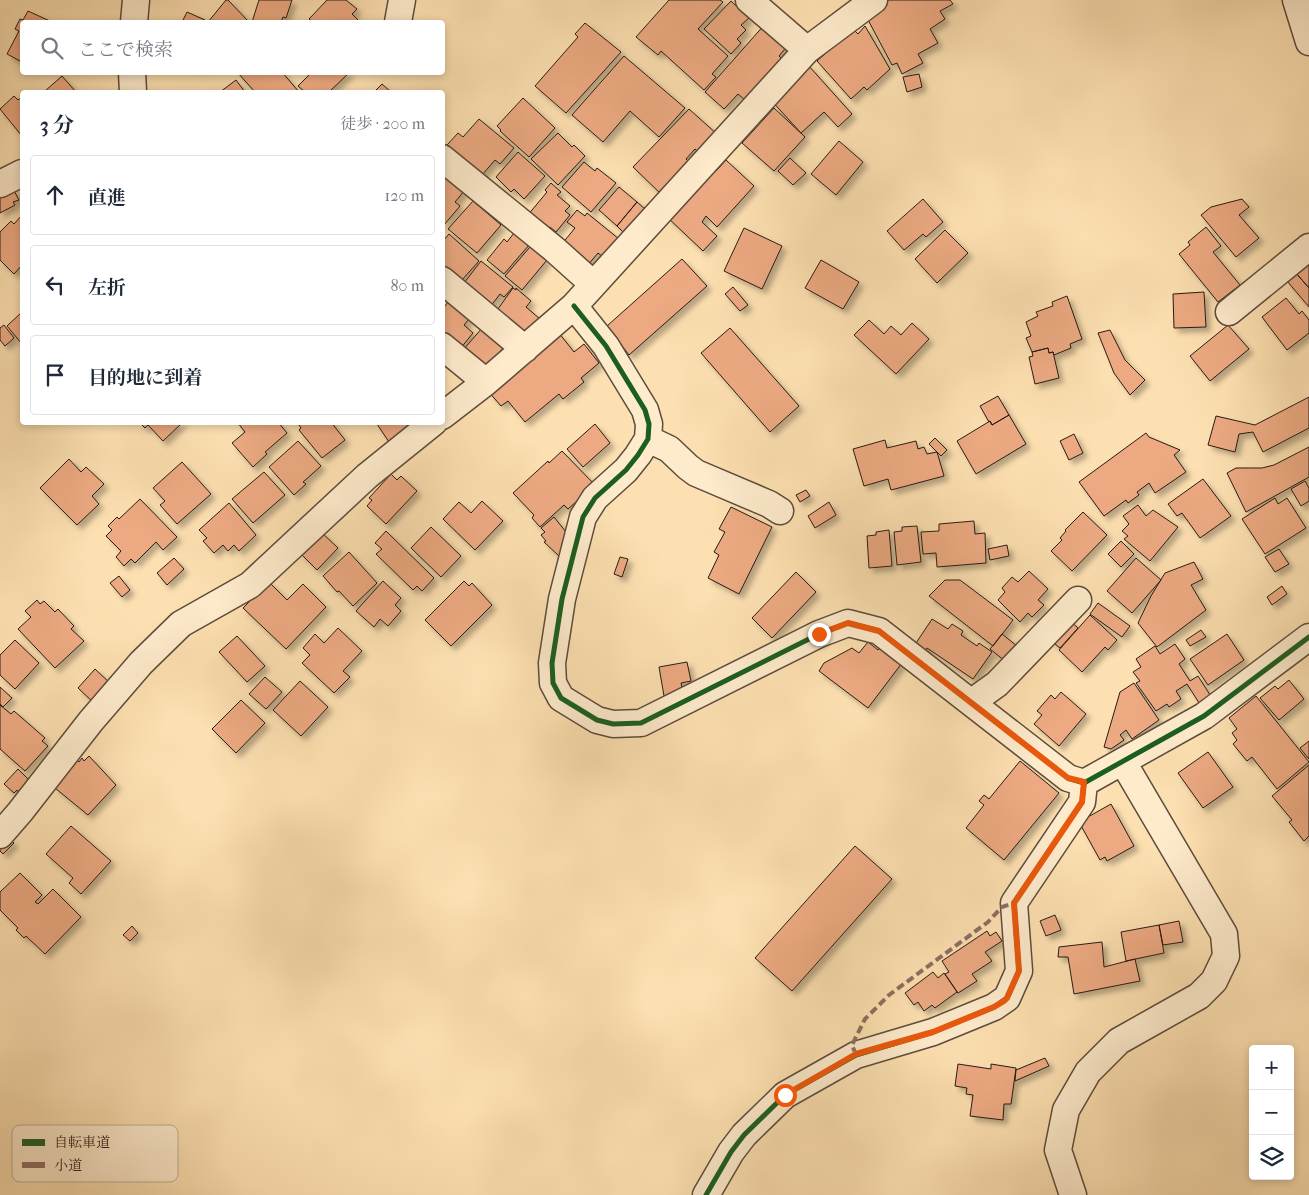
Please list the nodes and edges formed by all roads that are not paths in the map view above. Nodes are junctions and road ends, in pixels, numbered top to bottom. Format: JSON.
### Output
{"nodes":[{"id":1,"x":136,"y":0,"type":"edge"},
{"id":2,"x":402,"y":0,"type":"edge"},
{"id":3,"x":749,"y":0,"type":"edge"},
{"id":4,"x":874,"y":0,"type":"edge"},
{"id":5,"x":1296,"y":0,"type":"edge"},
{"id":6,"x":134,"y":20,"type":"edge"},
{"id":7,"x":398,"y":20,"type":"edge"},
{"id":8,"x":1309,"y":42,"type":"edge"},
{"id":9,"x":807,"y":50,"type":"junction"},
{"id":10,"x":132,"y":75,"type":"edge"},
{"id":11,"x":133,"y":90,"type":"edge"},
{"id":12,"x":445,"y":160,"type":"edge"},
{"id":13,"x":20,"y":174,"type":"edge"},
{"id":14,"x":0,"y":184,"type":"edge"},
{"id":15,"x":1309,"y":247,"type":"edge"},
{"id":16,"x":445,"y":282,"type":"edge"},
{"id":17,"x":593,"y":284,"type":"junction"},
{"id":18,"x":574,"y":306,"type":"junction"},
{"id":19,"x":1229,"y":312,"type":"dead end"},
{"id":20,"x":445,"y":348,"type":"edge"},
{"id":21,"x":525,"y":349,"type":"junction"},
{"id":22,"x":486,"y":382,"type":"junction"},
{"id":23,"x":445,"y":413,"type":"edge"},
{"id":24,"x":430,"y":425,"type":"edge"},
{"id":25,"x":648,"y":439,"type":"junction"},
{"id":26,"x":780,"y":511,"type":"dead end"},
{"id":27,"x":1078,"y":600,"type":"dead end"},
{"id":28,"x":1309,"y":637,"type":"edge"},
{"id":29,"x":972,"y":702,"type":"junction"},
{"id":30,"x":1123,"y":762,"type":"junction"},
{"id":31,"x":1084,"y":782,"type":"junction"},
{"id":32,"x":0,"y":835,"type":"edge"},
{"id":33,"x":706,"y":1195,"type":"edge"},
{"id":34,"x":1073,"y":1195,"type":"edge"}],
"edges":[{"from":1,"to":6,"type":"street"},
{"from":2,"to":7,"type":"street"},
{"from":3,"to":9,"type":"street"},
{"from":4,"to":9,"type":"street"},
{"from":5,"to":8,"type":"street"},
{"from":9,"to":17,"type":"street"},
{"from":10,"to":11,"type":"street"},
{"from":12,"to":17,"type":"street"},
{"from":13,"to":14,"type":"street"},
{"from":15,"to":19,"type":"street"},
{"from":16,"to":21,"type":"street"},
{"from":17,"to":18,"type":"street"},
{"from":18,"to":21,"type":"street"},
{"from":18,"to":25,"type":"street"},
{"from":20,"to":22,"type":"street"},
{"from":21,"to":22,"type":"street"},
{"from":22,"to":23,"type":"street"},
{"from":24,"to":32,"type":"street"},
{"from":25,"to":26,"type":"street"},
{"from":25,"to":29,"type":"street"},
{"from":27,"to":29,"type":"street"},
{"from":28,"to":30,"type":"street"},
{"from":29,"to":31,"type":"street"},
{"from":30,"to":31,"type":"street"},
{"from":30,"to":34,"type":"street"},
{"from":31,"to":33,"type":"street"}]}
